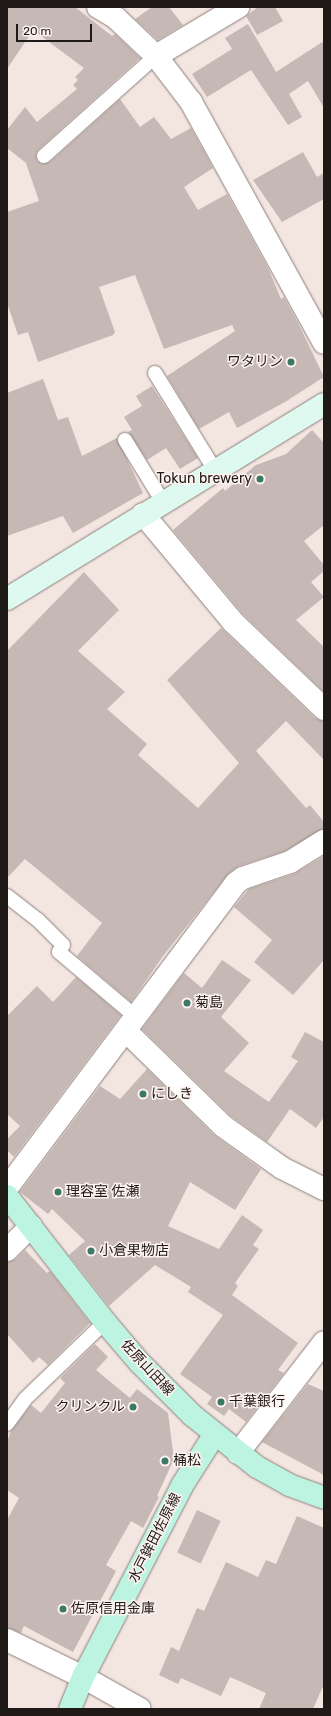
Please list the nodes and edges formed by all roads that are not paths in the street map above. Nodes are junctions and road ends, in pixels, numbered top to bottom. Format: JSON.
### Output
{"nodes":[{"id":1,"x":98,"y":7,"type":"edge"},
{"id":2,"x":238,"y":7,"type":"edge"},
{"id":3,"x":156,"y":56,"type":"junction"},
{"id":4,"x":44,"y":156,"type":"dead end"},
{"id":5,"x":324,"y":342,"type":"edge"},
{"id":6,"x":155,"y":373,"type":"dead end"},
{"id":7,"x":324,"y":404,"type":"edge"},
{"id":8,"x":125,"y":440,"type":"dead end"},
{"id":9,"x":215,"y":470,"type":"junction"},
{"id":10,"x":163,"y":502,"type":"junction"},
{"id":11,"x":143,"y":514,"type":"junction"},
{"id":12,"x":7,"y":599,"type":"edge"},
{"id":13,"x":324,"y":709,"type":"edge"},
{"id":14,"x":324,"y":840,"type":"edge"},
{"id":15,"x":7,"y":896,"type":"edge"},
{"id":16,"x":131,"y":1024,"type":"junction"},
{"id":17,"x":7,"y":1188,"type":"edge"},
{"id":18,"x":324,"y":1189,"type":"edge"},
{"id":19,"x":7,"y":1196,"type":"edge"},
{"id":20,"x":31,"y":1226,"type":"junction"},
{"id":21,"x":7,"y":1250,"type":"edge"},
{"id":22,"x":105,"y":1322,"type":"junction"},
{"id":23,"x":324,"y":1342,"type":"edge"},
{"id":24,"x":7,"y":1424,"type":"edge"},
{"id":25,"x":214,"y":1434,"type":"junction"},
{"id":26,"x":238,"y":1453,"type":"junction"},
{"id":27,"x":324,"y":1498,"type":"edge"},
{"id":28,"x":7,"y":1640,"type":"edge"},
{"id":29,"x":83,"y":1678,"type":"junction"},
{"id":30,"x":70,"y":1709,"type":"edge"},
{"id":31,"x":140,"y":1709,"type":"edge"}],
"edges":[{"from":1,"to":3,"type":"street"},
{"from":2,"to":3,"type":"street"},
{"from":3,"to":4,"type":"lane"},
{"from":3,"to":5,"type":"street"},
{"from":6,"to":9,"type":"lane"},
{"from":7,"to":9,"type":"street"},
{"from":8,"to":10,"type":"lane"},
{"from":9,"to":10,"type":"street"},
{"from":10,"to":11,"type":"street"},
{"from":11,"to":12,"type":"street"},
{"from":11,"to":13,"type":"street"},
{"from":14,"to":16,"type":"street"},
{"from":15,"to":16,"type":"lane"},
{"from":16,"to":17,"type":"street"},
{"from":16,"to":18,"type":"street"},
{"from":19,"to":20,"type":"main road","name":"佐原山田線"},
{"from":20,"to":21,"type":"street"},
{"from":20,"to":22,"type":"main road","name":"佐原山田線"},
{"from":22,"to":24,"type":"lane"},
{"from":22,"to":25,"type":"main road","name":"佐原山田線"},
{"from":23,"to":26,"type":"street"},
{"from":25,"to":26,"type":"main road","name":"佐原山田線"},
{"from":25,"to":29,"type":"main road","name":"水戸鉾田佐原線"},
{"from":26,"to":27,"type":"main road","name":"佐原山田線"},
{"from":28,"to":29,"type":"street"},
{"from":29,"to":30,"type":"main road","name":"水戸鉾田佐原線"},
{"from":29,"to":31,"type":"street"}]}
